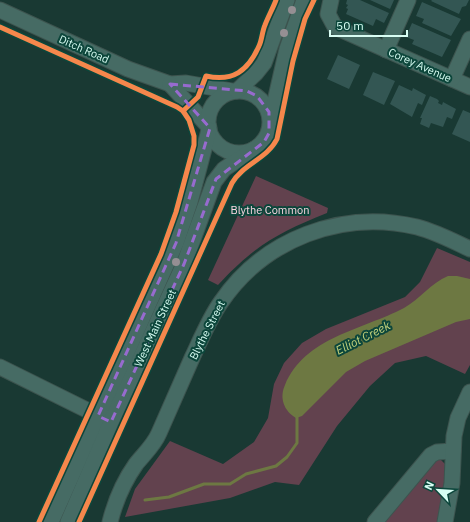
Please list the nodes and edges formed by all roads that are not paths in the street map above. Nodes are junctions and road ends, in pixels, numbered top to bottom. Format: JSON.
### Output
{"nodes":[{"id":1,"x":287,"y":0,"type":"edge"},
{"id":2,"x":304,"y":0,"type":"edge"},
{"id":3,"x":331,"y":0,"type":"edge"},
{"id":4,"x":408,"y":0,"type":"edge"},
{"id":5,"x":0,"y":10,"type":"edge"},
{"id":6,"x":470,"y":38,"type":"edge"},
{"id":7,"x":386,"y":50,"type":"junction"},
{"id":8,"x":452,"y":79,"type":"junction"},
{"id":9,"x":170,"y":84,"type":"junction"},
{"id":10,"x":470,"y":87,"type":"edge"},
{"id":11,"x":234,"y":91,"type":"junction"},
{"id":12,"x":271,"y":122,"type":"junction"},
{"id":13,"x":209,"y":128,"type":"junction"},
{"id":14,"x":256,"y":148,"type":"junction"},
{"id":15,"x":470,"y":249,"type":"edge"},
{"id":16,"x":0,"y":367,"type":"edge"},
{"id":17,"x":470,"y":392,"type":"edge"},
{"id":18,"x":105,"y":419,"type":"junction"},
{"id":19,"x":453,"y":451,"type":"junction"},
{"id":20,"x":51,"y":522,"type":"edge"},
{"id":21,"x":68,"y":522,"type":"edge"},
{"id":22,"x":110,"y":522,"type":"edge"},
{"id":23,"x":375,"y":522,"type":"edge"},
{"id":24,"x":446,"y":522,"type":"edge"}],
"edges":[{"from":1,"to":11,"type":"street"},
{"from":2,"to":12,"type":"street"},
{"from":3,"to":7,"type":"street","name":"Corey Avenue"},
{"from":4,"to":7,"type":"street"},
{"from":5,"to":9,"type":"street","name":"Ditch Road"},
{"from":6,"to":8,"type":"street"},
{"from":7,"to":8,"type":"street","name":"Corey Avenue"},
{"from":8,"to":10,"type":"street","name":"Corey Avenue"},
{"from":9,"to":11,"type":"street","name":"Ditch Road"},
{"from":9,"to":13,"type":"street","name":"Ditch Road"},
{"from":11,"to":12,"type":"street"},
{"from":11,"to":13,"type":"street"},
{"from":12,"to":14,"type":"street"},
{"from":13,"to":14,"type":"street"},
{"from":13,"to":18,"type":"street","name":"West Main Street"},
{"from":14,"to":18,"type":"street","name":"West Main Street"},
{"from":15,"to":22,"type":"street","name":"Blythe Street"},
{"from":16,"to":18,"type":"street"},
{"from":17,"to":19,"type":"street"},
{"from":18,"to":20,"type":"street","name":"West Main Street"},
{"from":18,"to":21,"type":"street","name":"West Main Street"},
{"from":19,"to":23,"type":"street"},
{"from":19,"to":24,"type":"street"}]}
